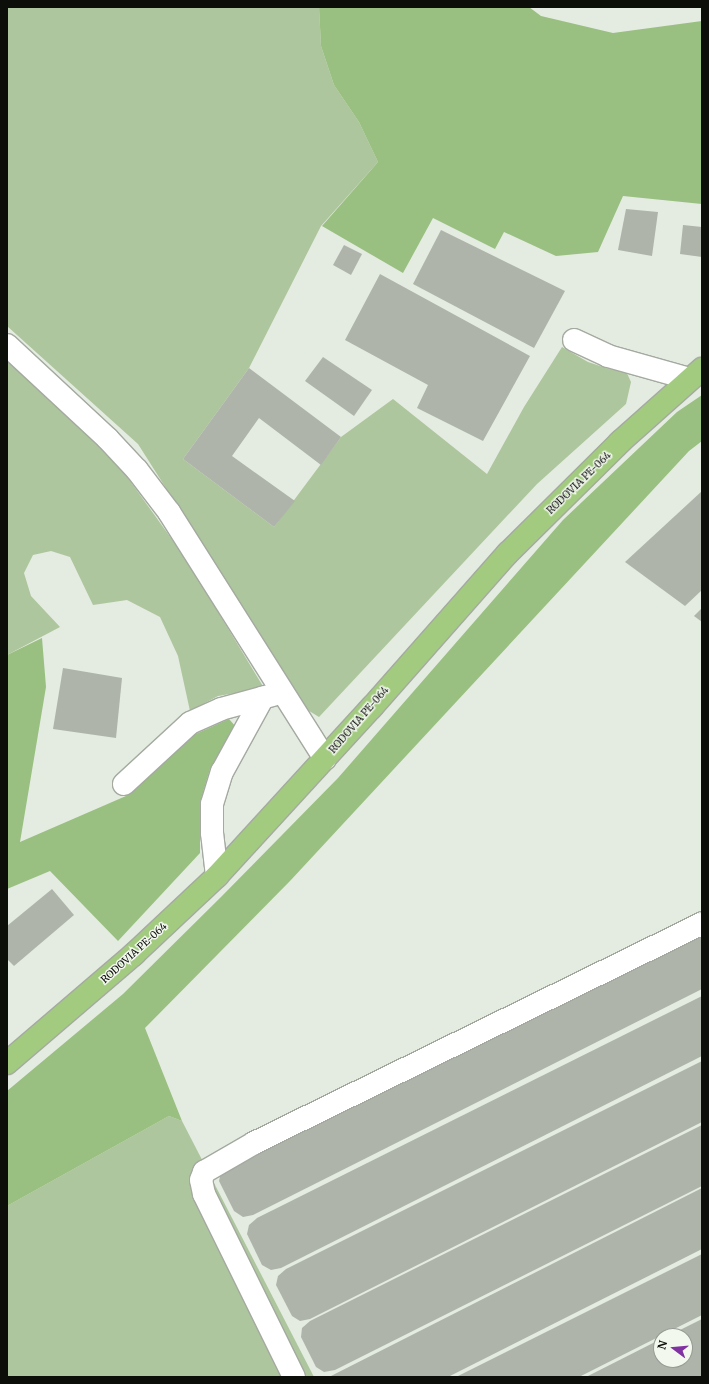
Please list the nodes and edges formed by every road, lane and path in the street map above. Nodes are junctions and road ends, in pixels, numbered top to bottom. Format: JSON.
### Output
{"nodes":[{"id":1,"x":574,"y":340,"type":"dead end"},
{"id":2,"x":7,"y":346,"type":"edge"},
{"id":3,"x":696,"y":374,"type":"edge"},
{"id":4,"x":272,"y":695,"type":"junction"},
{"id":5,"x":325,"y":759,"type":"junction"},
{"id":6,"x":124,"y":784,"type":"dead end"},
{"id":7,"x":217,"y":876,"type":"junction"},
{"id":8,"x":702,"y":924,"type":"edge"},
{"id":9,"x":7,"y":1063,"type":"edge"},
{"id":10,"x":294,"y":1377,"type":"edge"}],
"edges":[{"from":1,"to":3,"type":"street"},
{"from":2,"to":4,"type":"street"},
{"from":3,"to":5,"type":"main road","name":"RODOVIA PE-064"},
{"from":4,"to":5,"type":"street"},
{"from":4,"to":6,"type":"street"},
{"from":4,"to":7,"type":"street"},
{"from":5,"to":7,"type":"main road","name":"RODOVIA PE-064"},
{"from":7,"to":9,"type":"main road","name":"RODOVIA PE-064"},
{"from":8,"to":10,"type":"street"}]}
